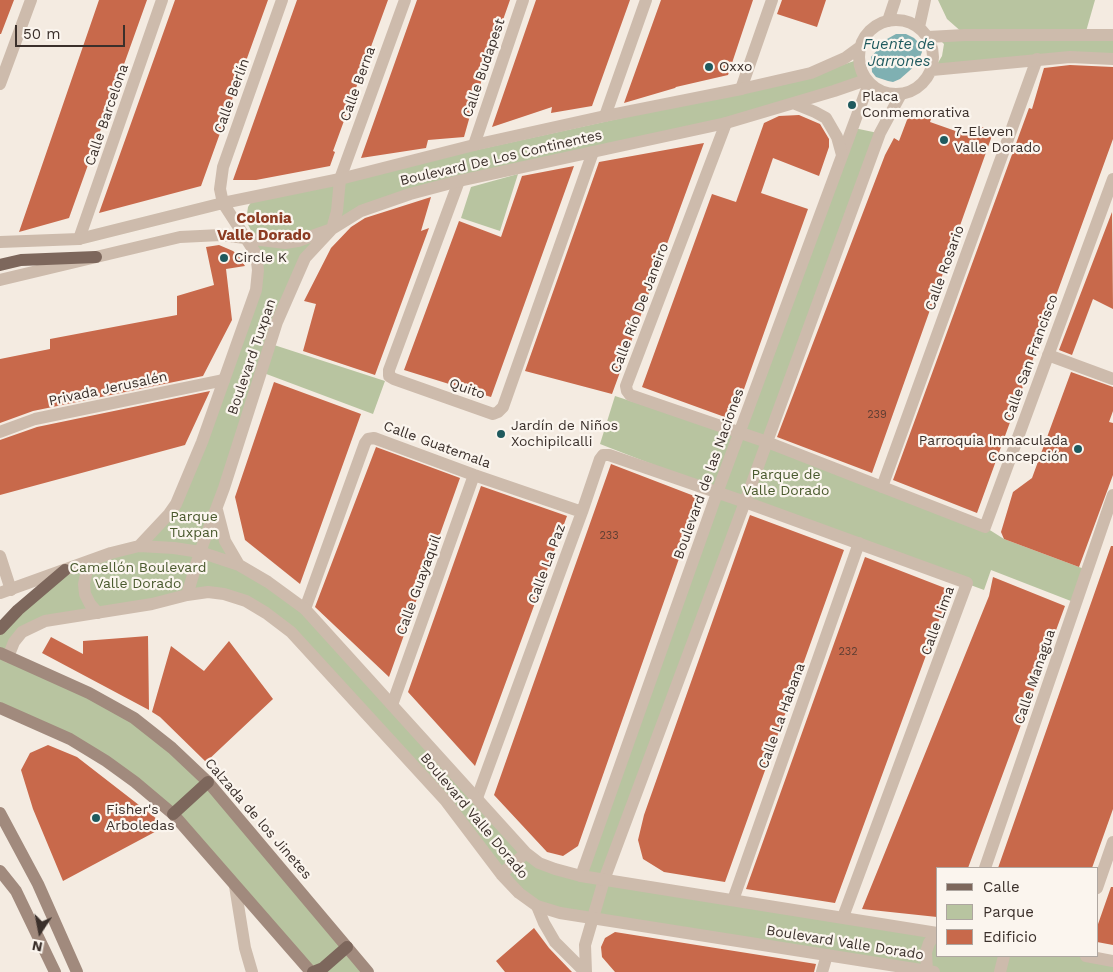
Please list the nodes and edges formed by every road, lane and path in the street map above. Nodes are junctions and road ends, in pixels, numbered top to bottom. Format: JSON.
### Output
{"nodes":[{"id":1,"x":31,"y":0,"type":"edge"},
{"id":2,"x":162,"y":0,"type":"edge"},
{"id":3,"x":282,"y":0,"type":"edge"},
{"id":4,"x":405,"y":0,"type":"edge"},
{"id":5,"x":523,"y":0,"type":"edge"},
{"id":6,"x":646,"y":0,"type":"edge"},
{"id":7,"x":772,"y":0,"type":"edge"},
{"id":8,"x":895,"y":0,"type":"edge"},
{"id":9,"x":925,"y":0,"type":"edge"},
{"id":10,"x":888,"y":21,"type":"junction"},
{"id":11,"x":923,"y":32,"type":"junction"},
{"id":12,"x":1113,"y":35,"type":"edge"},
{"id":13,"x":860,"y":47,"type":"junction"},
{"id":14,"x":1037,"y":59,"type":"junction"},
{"id":15,"x":1113,"y":59,"type":"edge"},
{"id":16,"x":932,"y":70,"type":"junction"},
{"id":17,"x":868,"y":82,"type":"junction"},
{"id":18,"x":0,"y":84,"type":"edge"},
{"id":19,"x":741,"y":89,"type":"junction"},
{"id":20,"x":901,"y":94,"type":"junction"},
{"id":21,"x":793,"y":103,"type":"junction"},
{"id":22,"x":605,"y":116,"type":"junction"},
{"id":23,"x":726,"y":123,"type":"junction"},
{"id":24,"x":474,"y":145,"type":"junction"},
{"id":25,"x":593,"y":152,"type":"junction"},
{"id":26,"x":842,"y":155,"type":"junction"},
{"id":27,"x":340,"y":179,"type":"junction"},
{"id":28,"x":1113,"y":179,"type":"edge"},
{"id":29,"x":459,"y":181,"type":"junction"},
{"id":30,"x":223,"y":204,"type":"junction"},
{"id":31,"x":332,"y":229,"type":"junction"},
{"id":32,"x":246,"y":238,"type":"junction"},
{"id":33,"x":79,"y":239,"type":"junction"},
{"id":34,"x":0,"y":242,"type":"edge"},
{"id":35,"x":96,"y":257,"type":"junction"},
{"id":36,"x":0,"y":264,"type":"edge"},
{"id":37,"x":0,"y":280,"type":"edge"},
{"id":38,"x":1048,"y":355,"type":"junction"},
{"id":39,"x":1113,"y":379,"type":"edge"},
{"id":40,"x":224,"y":380,"type":"junction"},
{"id":41,"x":0,"y":432,"type":"edge"},
{"id":42,"x":740,"y":432,"type":"junction"},
{"id":43,"x":767,"y":442,"type":"junction"},
{"id":44,"x":474,"y":475,"type":"junction"},
{"id":45,"x":882,"y":487,"type":"junction"},
{"id":46,"x":717,"y":493,"type":"junction"},
{"id":47,"x":1113,"y":495,"type":"edge"},
{"id":48,"x":745,"y":502,"type":"junction"},
{"id":49,"x":217,"y":510,"type":"junction"},
{"id":50,"x":582,"y":512,"type":"junction"},
{"id":51,"x":859,"y":543,"type":"junction"},
{"id":52,"x":139,"y":546,"type":"junction"},
{"id":53,"x":200,"y":552,"type":"junction"},
{"id":54,"x":0,"y":556,"type":"edge"},
{"id":55,"x":89,"y":560,"type":"junction"},
{"id":56,"x":239,"y":565,"type":"junction"},
{"id":57,"x":65,"y":570,"type":"junction"},
{"id":58,"x":6,"y":592,"type":"edge"},
{"id":59,"x":187,"y":595,"type":"junction"},
{"id":60,"x":305,"y":610,"type":"junction"},
{"id":61,"x":98,"y":613,"type":"junction"},
{"id":62,"x":0,"y":629,"type":"edge"},
{"id":63,"x":4,"y":655,"type":"edge"},
{"id":64,"x":392,"y":704,"type":"junction"},
{"id":65,"x":0,"y":708,"type":"edge"},
{"id":66,"x":208,"y":782,"type":"junction"},
{"id":67,"x":477,"y":798,"type":"junction"},
{"id":68,"x":0,"y":813,"type":"edge"},
{"id":69,"x":173,"y":814,"type":"junction"},
{"id":70,"x":1113,"y":842,"type":"edge"},
{"id":71,"x":526,"y":853,"type":"junction"},
{"id":72,"x":985,"y":867,"type":"edge"},
{"id":73,"x":0,"y":871,"type":"edge"},
{"id":74,"x":502,"y":874,"type":"junction"},
{"id":75,"x":580,"y":876,"type":"junction"},
{"id":76,"x":604,"y":880,"type":"junction"},
{"id":77,"x":1098,"y":885,"type":"edge"},
{"id":78,"x":235,"y":886,"type":"junction"},
{"id":79,"x":733,"y":900,"type":"junction"},
{"id":80,"x":537,"y":906,"type":"junction"},
{"id":81,"x":843,"y":917,"type":"junction"},
{"id":82,"x":594,"y":918,"type":"junction"},
{"id":83,"x":936,"y":933,"type":"edge"},
{"id":84,"x":347,"y":947,"type":"junction"},
{"id":85,"x":827,"y":955,"type":"junction"},
{"id":86,"x":1004,"y":957,"type":"edge"},
{"id":87,"x":1093,"y":957,"type":"edge"},
{"id":88,"x":1113,"y":960,"type":"edge"},
{"id":89,"x":931,"y":971,"type":"edge"},
{"id":90,"x":55,"y":972,"type":"edge"},
{"id":91,"x":77,"y":972,"type":"edge"},
{"id":92,"x":252,"y":972,"type":"edge"},
{"id":93,"x":312,"y":972,"type":"edge"},
{"id":94,"x":368,"y":972,"type":"edge"},
{"id":95,"x":585,"y":972,"type":"edge"},
{"id":96,"x":822,"y":972,"type":"edge"},
{"id":97,"x":1000,"y":972,"type":"edge"}],
"edges":[{"from":1,"to":18,"type":"street"},
{"from":2,"to":33,"type":"street","name":"Calle Barcelona"},
{"from":3,"to":30,"type":"street","name":"Calle Berlín"},
{"from":4,"to":27,"type":"street","name":"Calle Berna"},
{"from":5,"to":24,"type":"street","name":"Calle Budapest"},
{"from":6,"to":22,"type":"street"},
{"from":7,"to":19,"type":"street"},
{"from":8,"to":10,"type":"street"},
{"from":9,"to":11,"type":"street"},
{"from":10,"to":11,"type":"street"},
{"from":10,"to":13,"type":"street"},
{"from":11,"to":12,"type":"street"},
{"from":11,"to":16,"type":"street"},
{"from":13,"to":17,"type":"street"},
{"from":13,"to":19,"type":"street","name":"Boulevard De Los Continentes"},
{"from":14,"to":15,"type":"street"},
{"from":14,"to":16,"type":"street"},
{"from":14,"to":45,"type":"street","name":"Calle Rosario"},
{"from":16,"to":20,"type":"street"},
{"from":17,"to":20,"type":"street"},
{"from":17,"to":21,"type":"street","name":"Boulevard De Los Continentes"},
{"from":17,"to":26,"type":"street","name":"Boulevard de las Naciones"},
{"from":19,"to":22,"type":"street","name":"Boulevard De Los Continentes"},
{"from":20,"to":43,"type":"street"},
{"from":21,"to":23,"type":"street","name":"Boulevard De Los Continentes"},
{"from":21,"to":26,"type":"street"},
{"from":22,"to":24,"type":"street","name":"Boulevard De Los Continentes"},
{"from":23,"to":25,"type":"street","name":"Boulevard De Los Continentes"},
{"from":23,"to":42,"type":"street","name":"Calle Río De Janeiro"},
{"from":24,"to":27,"type":"street","name":"Boulevard De Los Continentes"},
{"from":25,"to":29,"type":"street","name":"Boulevard De Los Continentes"},
{"from":25,"to":29,"type":"street","name":"Quito"},
{"from":26,"to":42,"type":"street","name":"Boulevard de las Naciones"},
{"from":27,"to":30,"type":"street","name":"Boulevard De Los Continentes"},
{"from":27,"to":31,"type":"street","name":"Boulevard Tuxpan"},
{"from":28,"to":38,"type":"street","name":"Calle San Francisco"},
{"from":29,"to":31,"type":"street","name":"Boulevard De Los Continentes"},
{"from":30,"to":32,"type":"street","name":"Boulevard Tuxpan"},
{"from":30,"to":33,"type":"street","name":"Boulevard De Los Continentes"},
{"from":31,"to":32,"type":"street","name":"Boulevard De Los Continentes"},
{"from":31,"to":49,"type":"street","name":"Boulevard Tuxpan"},
{"from":32,"to":35,"type":"street","name":"Boulevard De Los Continentes"},
{"from":32,"to":40,"type":"street","name":"Boulevard Tuxpan"},
{"from":33,"to":34,"type":"street","name":"Boulevard De Los Continentes"},
{"from":35,"to":36,"type":"main road"},
{"from":35,"to":37,"type":"street","name":"Boulevard De Los Continentes"},
{"from":38,"to":39,"type":"street"},
{"from":38,"to":45,"type":"street","name":"Calle San Francisco"},
{"from":40,"to":41,"type":"street","name":"Privada Jerusalén"},
{"from":40,"to":52,"type":"street","name":"Boulevard Tuxpan"},
{"from":42,"to":43,"type":"street","name":"Calle San Francisco"},
{"from":42,"to":46,"type":"street","name":"Boulevard de las Naciones"},
{"from":43,"to":45,"type":"street","name":"Calle San Francisco"},
{"from":43,"to":48,"type":"street"},
{"from":44,"to":50,"type":"street","name":"Calle Guatemala"},
{"from":44,"to":60,"type":"street","name":"Calle Guatemala"},
{"from":44,"to":64,"type":"street","name":"Calle Guayaquil"},
{"from":46,"to":48,"type":"street","name":"Calle Lima"},
{"from":46,"to":50,"type":"street","name":"Calle La Paz"},
{"from":46,"to":75,"type":"street","name":"Boulevard de las Naciones"},
{"from":47,"to":72,"type":"street","name":"Calle Managua"},
{"from":48,"to":51,"type":"street","name":"Calle Lima"},
{"from":48,"to":76,"type":"street"},
{"from":49,"to":53,"type":"street","name":"Boulevard Tuxpan"},
{"from":49,"to":56,"type":"street"},
{"from":50,"to":67,"type":"street","name":"Calle La Paz"},
{"from":51,"to":79,"type":"street","name":"Calle La Habana"},
{"from":51,"to":81,"type":"street","name":"Calle Lima"},
{"from":52,"to":53,"type":"street","name":"Boulevard Valle Dorado"},
{"from":52,"to":55,"type":"street","name":"Boulevard Valle Dorado"},
{"from":53,"to":56,"type":"street","name":"Boulevard Valle Dorado"},
{"from":53,"to":59,"type":"street","name":"Boulevard Tuxpan"},
{"from":54,"to":58,"type":"street"},
{"from":55,"to":57,"type":"street","name":"Boulevard Valle Dorado"},
{"from":55,"to":61,"type":"street"},
{"from":56,"to":60,"type":"street","name":"Boulevard Valle Dorado"},
{"from":57,"to":58,"type":"street","name":"Boulevard Valle Dorado"},
{"from":57,"to":62,"type":"main road"},
{"from":59,"to":61,"type":"street","name":"Boulevard Valle Dorado"},
{"from":59,"to":74,"type":"street","name":"Boulevard Valle Dorado"},
{"from":60,"to":64,"type":"street","name":"Boulevard Valle Dorado"},
{"from":61,"to":63,"type":"street","name":"Boulevard Valle Dorado"},
{"from":63,"to":66,"type":"main road","name":"Calzada de los Jinetes"},
{"from":64,"to":67,"type":"street","name":"Boulevard Valle Dorado"},
{"from":65,"to":69,"type":"main road"},
{"from":66,"to":69,"type":"main road"},
{"from":66,"to":84,"type":"main road","name":"Calzada de los Jinetes"},
{"from":67,"to":71,"type":"street","name":"Boulevard Valle Dorado"},
{"from":68,"to":91,"type":"main road"},
{"from":69,"to":78,"type":"main road"},
{"from":70,"to":77,"type":"street"},
{"from":71,"to":74,"type":"street"},
{"from":71,"to":75,"type":"street","name":"Boulevard Valle Dorado"},
{"from":73,"to":90,"type":"main road"},
{"from":74,"to":80,"type":"street","name":"Boulevard Valle Dorado"},
{"from":75,"to":76,"type":"street","name":"Boulevard Valle Dorado"},
{"from":76,"to":79,"type":"street","name":"Boulevard Valle Dorado"},
{"from":76,"to":82,"type":"street"},
{"from":78,"to":92,"type":"street"},
{"from":78,"to":93,"type":"main road"},
{"from":79,"to":81,"type":"street","name":"Boulevard Valle Dorado"},
{"from":80,"to":82,"type":"street","name":"Boulevard Valle Dorado"},
{"from":80,"to":95,"type":"street"},
{"from":81,"to":83,"type":"street","name":"Boulevard Valle Dorado"},
{"from":82,"to":85,"type":"street","name":"Boulevard Valle Dorado"},
{"from":82,"to":95,"type":"street"},
{"from":83,"to":89,"type":"street"},
{"from":84,"to":93,"type":"main road"},
{"from":84,"to":94,"type":"main road","name":"Calzada de los Jinetes"},
{"from":85,"to":89,"type":"street","name":"Boulevard Valle Dorado"},
{"from":85,"to":96,"type":"street"},
{"from":86,"to":97,"type":"street"},
{"from":87,"to":88,"type":"street"}]}
